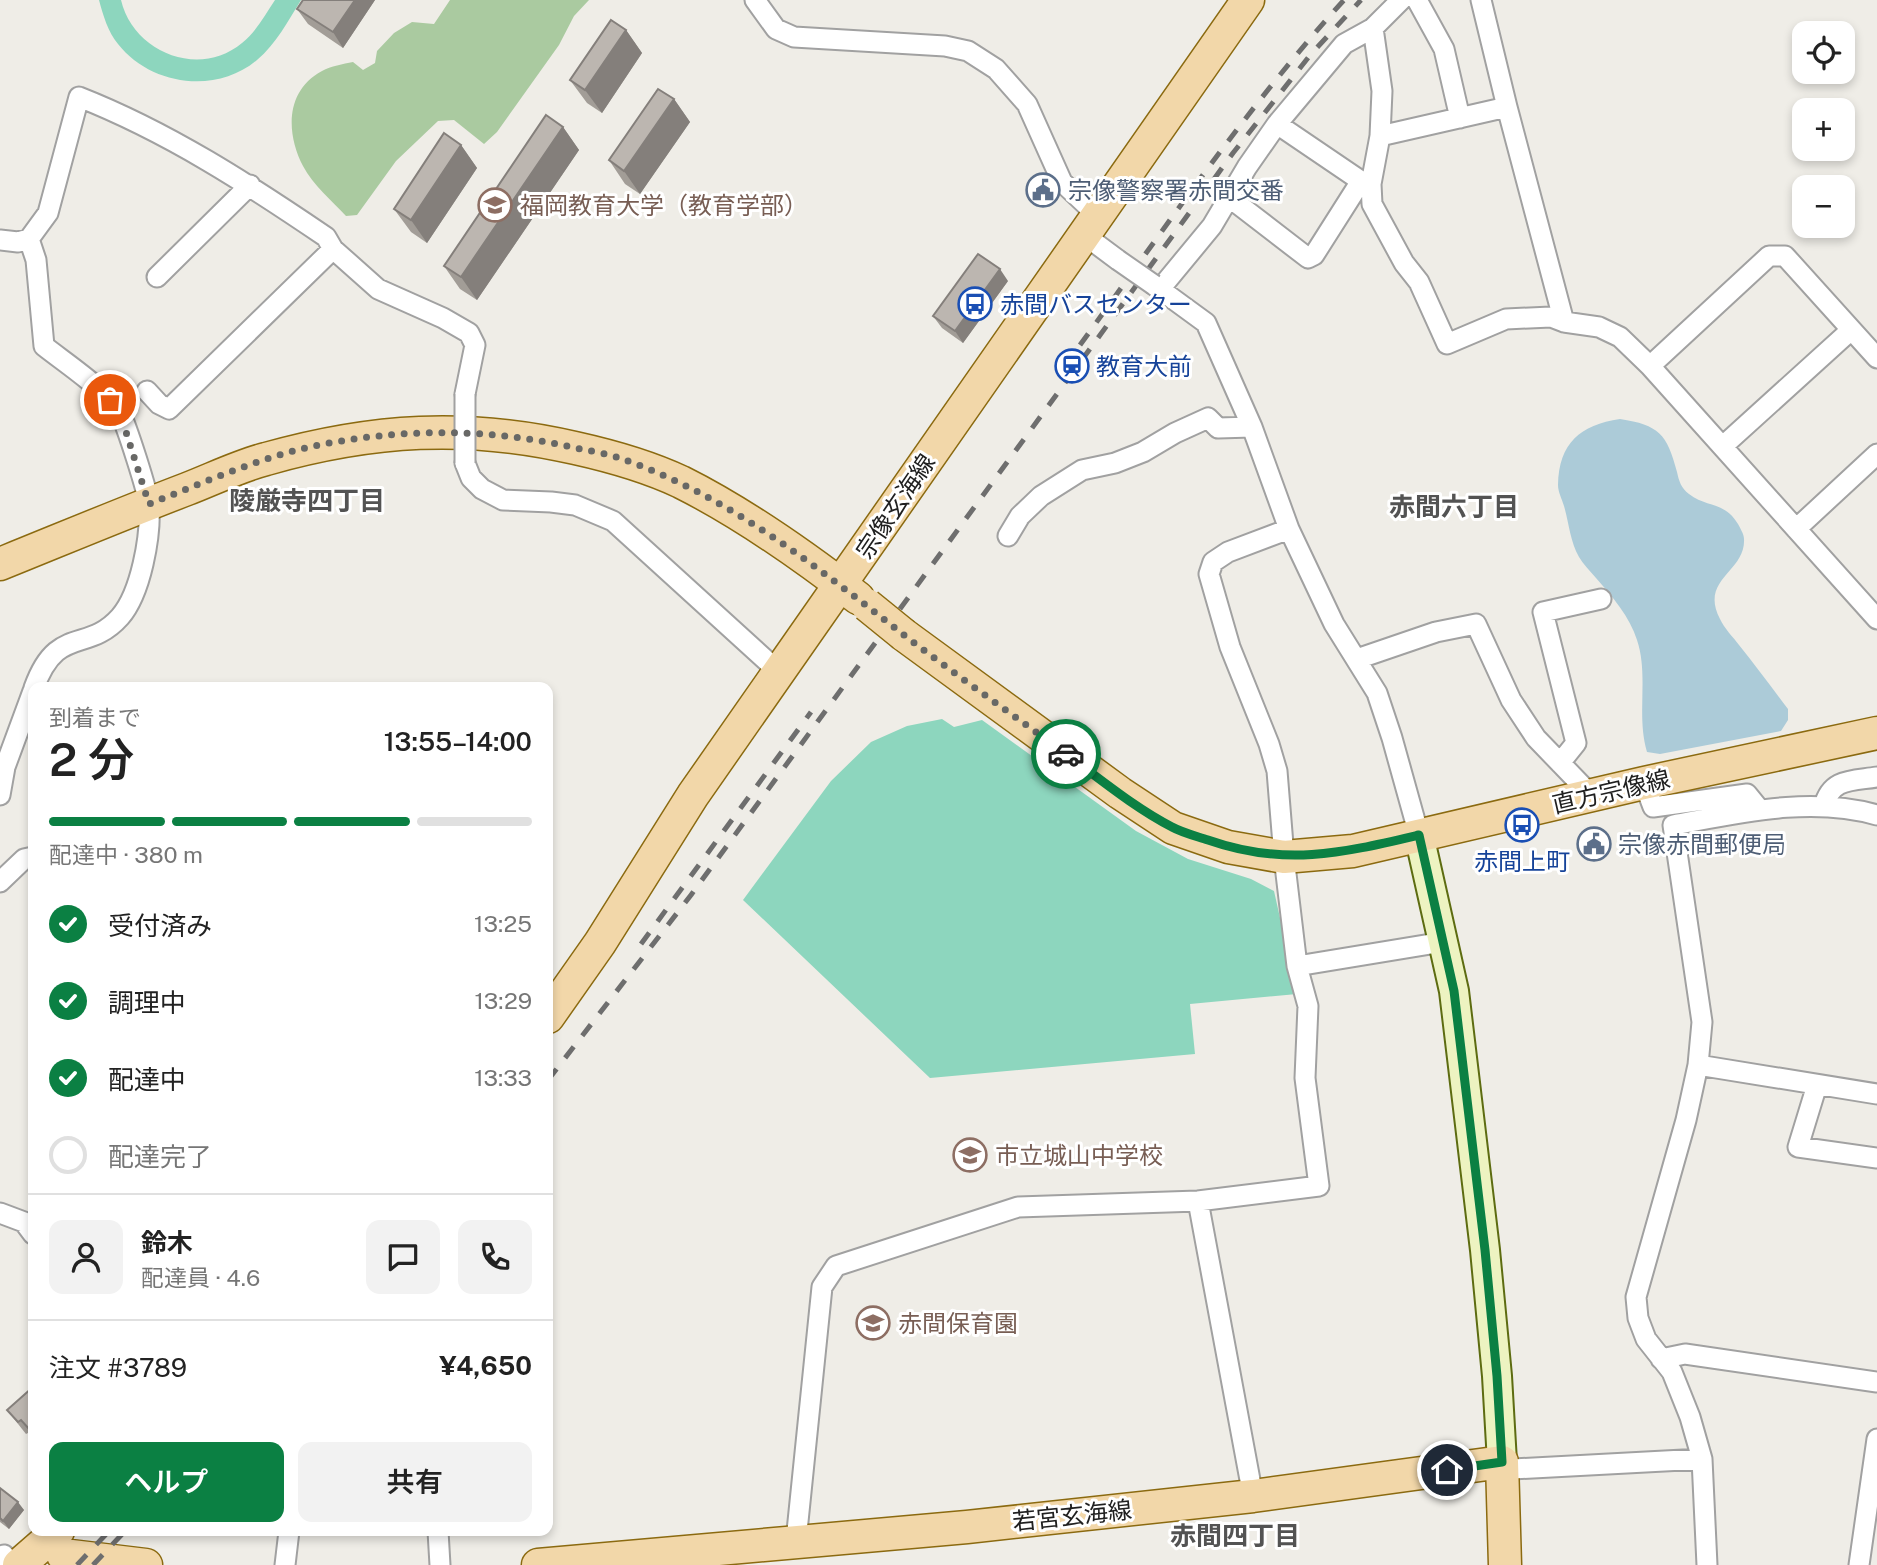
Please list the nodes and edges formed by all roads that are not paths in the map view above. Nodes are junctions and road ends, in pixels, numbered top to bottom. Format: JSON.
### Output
{"nodes":[{"id":1,"x":755,"y":0,"type":"edge"},
{"id":2,"x":1248,"y":0,"type":"edge"},
{"id":3,"x":1401,"y":0,"type":"edge"},
{"id":4,"x":1417,"y":0,"type":"edge"},
{"id":5,"x":1480,"y":0,"type":"edge"},
{"id":6,"x":1373,"y":28,"type":"junction"},
{"id":7,"x":1507,"y":107,"type":"junction"},
{"id":8,"x":1460,"y":118,"type":"junction"},
{"id":9,"x":1277,"y":124,"type":"junction"},
{"id":10,"x":1380,"y":136,"type":"junction"},
{"id":11,"x":1366,"y":182,"type":"junction"},
{"id":12,"x":250,"y":185,"type":"junction"},
{"id":13,"x":1230,"y":198,"type":"junction"},
{"id":14,"x":1090,"y":225,"type":"junction"},
{"id":15,"x":29,"y":239,"type":"junction"},
{"id":16,"x":0,"y":240,"type":"edge"},
{"id":17,"x":333,"y":249,"type":"junction"},
{"id":18,"x":157,"y":277,"type":"dead end"},
{"id":19,"x":1157,"y":287,"type":"junction"},
{"id":20,"x":1564,"y":322,"type":"junction"},
{"id":21,"x":1852,"y":330,"type":"junction"},
{"id":22,"x":1877,"y":358,"type":"edge"},
{"id":23,"x":1650,"y":366,"type":"junction"},
{"id":24,"x":146,"y":391,"type":"dead end"},
{"id":25,"x":1252,"y":427,"type":"junction"},
{"id":26,"x":1723,"y":446,"type":"junction"},
{"id":27,"x":1877,"y":454,"type":"edge"},
{"id":28,"x":149,"y":504,"type":"junction"},
{"id":29,"x":1289,"y":529,"type":"junction"},
{"id":30,"x":1796,"y":529,"type":"junction"},
{"id":31,"x":1008,"y":536,"type":"dead end"},
{"id":32,"x":0,"y":564,"type":"edge"},
{"id":33,"x":841,"y":585,"type":"junction"},
{"id":34,"x":1601,"y":599,"type":"dead end"},
{"id":35,"x":1874,"y":610,"type":"edge"},
{"id":36,"x":1357,"y":659,"type":"junction"},
{"id":37,"x":779,"y":672,"type":"junction"},
{"id":38,"x":36,"y":682,"type":"edge"},
{"id":39,"x":28,"y":705,"type":"edge"},
{"id":40,"x":1877,"y":733,"type":"edge"},
{"id":41,"x":1560,"y":763,"type":"junction"},
{"id":42,"x":1877,"y":777,"type":"edge"},
{"id":43,"x":1644,"y":783,"type":"junction"},
{"id":44,"x":0,"y":795,"type":"edge"},
{"id":45,"x":1591,"y":795,"type":"junction"},
{"id":46,"x":1824,"y":806,"type":"junction"},
{"id":47,"x":1760,"y":810,"type":"junction"},
{"id":48,"x":1877,"y":815,"type":"edge"},
{"id":49,"x":1419,"y":835,"type":"junction"},
{"id":50,"x":1284,"y":857,"type":"junction"},
{"id":51,"x":28,"y":858,"type":"edge"},
{"id":52,"x":0,"y":882,"type":"edge"},
{"id":53,"x":1443,"y":942,"type":"junction"},
{"id":54,"x":1297,"y":966,"type":"junction"},
{"id":55,"x":553,"y":1010,"type":"edge"},
{"id":56,"x":1698,"y":1065,"type":"junction"},
{"id":57,"x":1817,"y":1085,"type":"junction"},
{"id":58,"x":1877,"y":1094,"type":"edge"},
{"id":59,"x":1877,"y":1158,"type":"edge"},
{"id":60,"x":1198,"y":1201,"type":"junction"},
{"id":61,"x":0,"y":1213,"type":"edge"},
{"id":62,"x":28,"y":1228,"type":"edge"},
{"id":63,"x":1661,"y":1359,"type":"junction"},
{"id":64,"x":1877,"y":1382,"type":"edge"},
{"id":65,"x":1877,"y":1438,"type":"edge"},
{"id":66,"x":1702,"y":1460,"type":"junction"},
{"id":67,"x":1502,"y":1462,"type":"junction"},
{"id":68,"x":1253,"y":1496,"type":"junction"},
{"id":69,"x":79,"y":1536,"type":"edge"},
{"id":70,"x":288,"y":1536,"type":"edge"},
{"id":71,"x":438,"y":1536,"type":"edge"},
{"id":72,"x":796,"y":1541,"type":"junction"},
{"id":73,"x":58,"y":1550,"type":"edge"},
{"id":74,"x":7,"y":1559,"type":"edge"},
{"id":75,"x":146,"y":1565,"type":"edge"},
{"id":76,"x":285,"y":1565,"type":"edge"},
{"id":77,"x":440,"y":1565,"type":"edge"},
{"id":78,"x":538,"y":1565,"type":"edge"},
{"id":79,"x":1505,"y":1565,"type":"edge"},
{"id":80,"x":1707,"y":1565,"type":"edge"},
{"id":81,"x":1858,"y":1565,"type":"edge"}],
"edges":[{"from":1,"to":14,"type":"street"},
{"from":2,"to":14,"type":"main road","name":"宗像玄海線"},
{"from":3,"to":6,"type":"street"},
{"from":4,"to":8,"type":"street"},
{"from":5,"to":7,"type":"street"},
{"from":6,"to":9,"type":"street"},
{"from":6,"to":10,"type":"street"},
{"from":7,"to":8,"type":"street"},
{"from":7,"to":20,"type":"street"},
{"from":8,"to":10,"type":"street"},
{"from":9,"to":11,"type":"street"},
{"from":9,"to":13,"type":"street"},
{"from":10,"to":11,"type":"street"},
{"from":11,"to":13,"type":"street"},
{"from":11,"to":20,"type":"street"},
{"from":12,"to":15,"type":"street"},
{"from":12,"to":17,"type":"street"},
{"from":12,"to":18,"type":"street"},
{"from":13,"to":19,"type":"street"},
{"from":14,"to":19,"type":"street","bridge":true},
{"from":14,"to":33,"type":"main road","name":"宗像玄海線"},
{"from":15,"to":16,"type":"street"},
{"from":15,"to":28,"type":"street"},
{"from":17,"to":24,"type":"street"},
{"from":17,"to":37,"type":"street","bridge":true},
{"from":19,"to":25,"type":"street"},
{"from":20,"to":23,"type":"street"},
{"from":21,"to":22,"type":"street"},
{"from":21,"to":23,"type":"street"},
{"from":21,"to":26,"type":"street"},
{"from":23,"to":26,"type":"street"},
{"from":25,"to":29,"type":"street"},
{"from":25,"to":31,"type":"street"},
{"from":26,"to":30,"type":"street"},
{"from":27,"to":30,"type":"street"},
{"from":28,"to":32,"type":"main road"},
{"from":28,"to":33,"type":"main road"},
{"from":28,"to":38,"type":"street"},
{"from":29,"to":36,"type":"street"},
{"from":29,"to":50,"type":"street"},
{"from":30,"to":35,"type":"street"},
{"from":33,"to":37,"type":"main road","name":"宗像玄海線"},
{"from":33,"to":50,"type":"main road","name":"直方宗像線","bridge":true},
{"from":34,"to":41,"type":"street"},
{"from":36,"to":41,"type":"street"},
{"from":36,"to":49,"type":"street"},
{"from":37,"to":55,"type":"main road","name":"宗像玄海線"},
{"from":39,"to":44,"type":"street"},
{"from":40,"to":43,"type":"main road","name":"直方宗像線"},
{"from":41,"to":45,"type":"street"},
{"from":42,"to":46,"type":"street"},
{"from":43,"to":45,"type":"main road","name":"直方宗像線"},
{"from":43,"to":47,"type":"street"},
{"from":45,"to":49,"type":"main road","name":"直方宗像線"},
{"from":46,"to":47,"type":"street"},
{"from":46,"to":48,"type":"street"},
{"from":47,"to":56,"type":"street"},
{"from":49,"to":50,"type":"main road","name":"直方宗像線"},
{"from":49,"to":53,"type":"main road"},
{"from":50,"to":54,"type":"street"},
{"from":51,"to":52,"type":"street"},
{"from":53,"to":54,"type":"street"},
{"from":53,"to":67,"type":"main road"},
{"from":54,"to":60,"type":"street"},
{"from":56,"to":57,"type":"street"},
{"from":56,"to":63,"type":"street"},
{"from":57,"to":58,"type":"street"},
{"from":57,"to":59,"type":"street"},
{"from":60,"to":68,"type":"street"},
{"from":60,"to":72,"type":"street"},
{"from":61,"to":62,"type":"street"},
{"from":63,"to":64,"type":"street"},
{"from":63,"to":66,"type":"street"},
{"from":65,"to":81,"type":"street"},
{"from":66,"to":67,"type":"street"},
{"from":66,"to":80,"type":"street"},
{"from":67,"to":68,"type":"main road","name":"若宮玄海線"},
{"from":67,"to":79,"type":"main road"},
{"from":68,"to":72,"type":"main road","name":"若宮玄海線"},
{"from":69,"to":73,"type":"main road"},
{"from":70,"to":76,"type":"street"},
{"from":71,"to":77,"type":"street"},
{"from":72,"to":78,"type":"main road","name":"若宮玄海線"},
{"from":73,"to":74,"type":"main road"},
{"from":73,"to":75,"type":"main road"}]}
